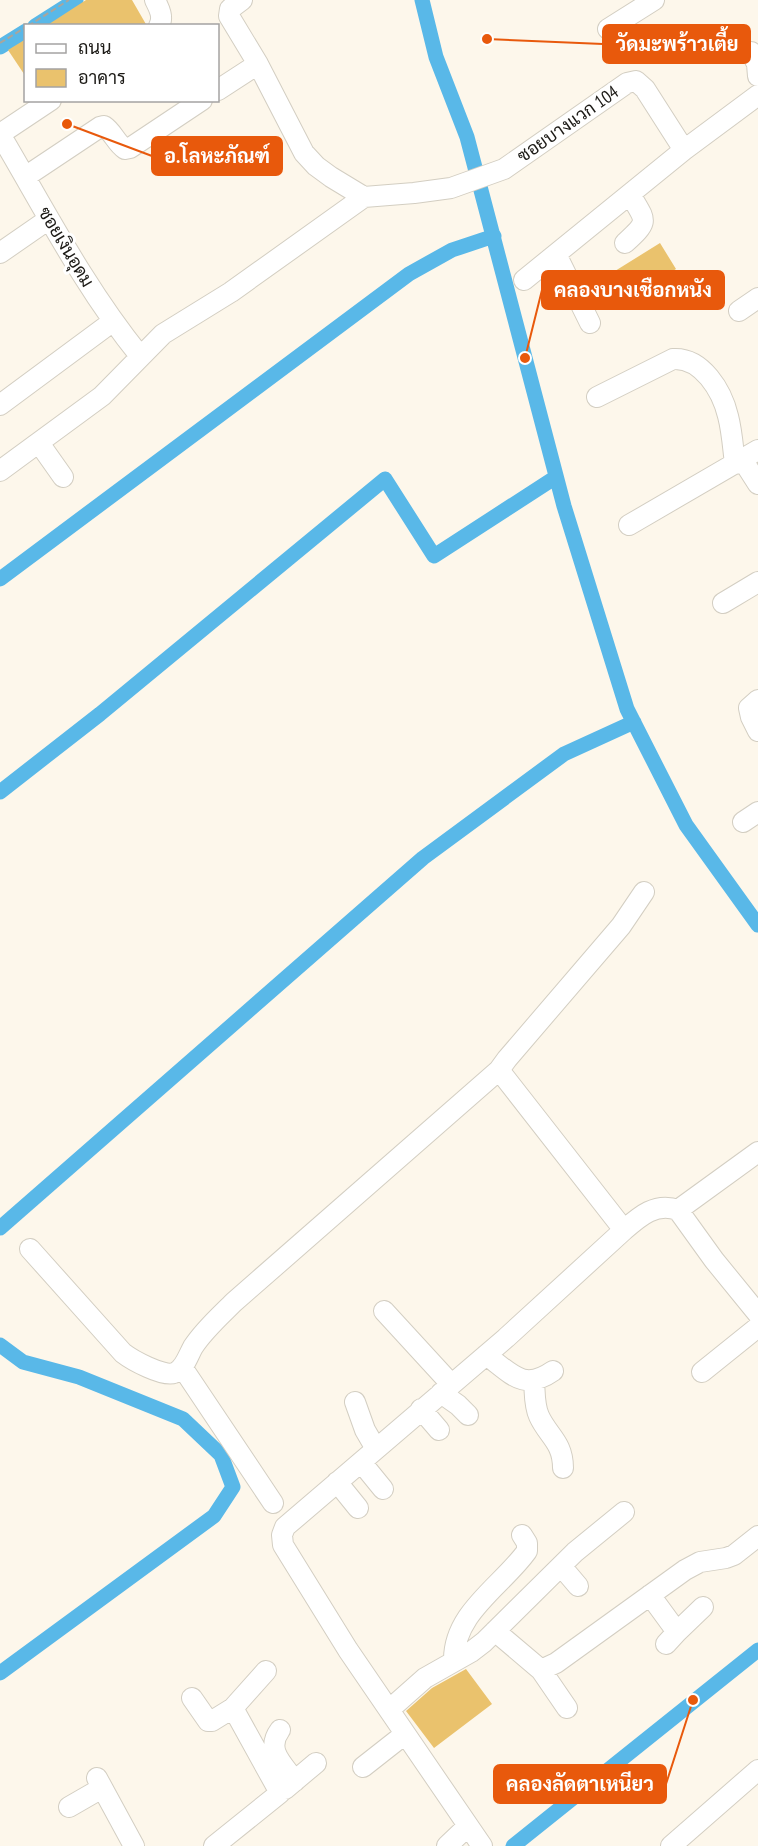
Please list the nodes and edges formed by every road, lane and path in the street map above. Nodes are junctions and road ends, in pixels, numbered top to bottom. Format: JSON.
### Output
{"nodes":[{"id":1,"x":69,"y":0,"type":"edge"},
{"id":2,"x":155,"y":0,"type":"edge"},
{"id":3,"x":242,"y":0,"type":"edge"},
{"id":4,"x":654,"y":0,"type":"edge"},
{"id":5,"x":30,"y":24,"type":"edge"},
{"id":6,"x":160,"y":24,"type":"edge"},
{"id":7,"x":24,"y":28,"type":"edge"},
{"id":8,"x":608,"y":29,"type":"dead end"},
{"id":9,"x":0,"y":43,"type":"edge"},
{"id":10,"x":751,"y":52,"type":"dead end"},
{"id":11,"x":258,"y":64,"type":"junction"},
{"id":12,"x":758,"y":76,"type":"edge"},
{"id":13,"x":219,"y":89,"type":"edge"},
{"id":14,"x":758,"y":95,"type":"edge"},
{"id":15,"x":48,"y":102,"type":"edge"},
{"id":16,"x":199,"y":102,"type":"edge"},
{"id":17,"x":0,"y":134,"type":"edge"},
{"id":18,"x":684,"y":150,"type":"junction"},
{"id":19,"x":25,"y":177,"type":"junction"},
{"id":20,"x":630,"y":194,"type":"junction"},
{"id":21,"x":364,"y":197,"type":"junction"},
{"id":22,"x":49,"y":219,"type":"junction"},
{"id":23,"x":625,"y":243,"type":"dead end"},
{"id":24,"x":0,"y":253,"type":"edge"},
{"id":25,"x":556,"y":254,"type":"junction"},
{"id":26,"x":524,"y":280,"type":"dead end"},
{"id":27,"x":758,"y":298,"type":"edge"},
{"id":28,"x":739,"y":311,"type":"dead end"},
{"id":29,"x":112,"y":322,"type":"junction"},
{"id":30,"x":590,"y":322,"type":"dead end"},
{"id":31,"x":141,"y":356,"type":"junction"},
{"id":32,"x":597,"y":397,"type":"dead end"},
{"id":33,"x":0,"y":405,"type":"edge"},
{"id":34,"x":39,"y":443,"type":"junction"},
{"id":35,"x":745,"y":457,"type":"edge"},
{"id":36,"x":0,"y":471,"type":"edge"},
{"id":37,"x":63,"y":477,"type":"dead end"},
{"id":38,"x":758,"y":484,"type":"edge"},
{"id":39,"x":629,"y":525,"type":"dead end"},
{"id":40,"x":758,"y":582,"type":"edge"},
{"id":41,"x":723,"y":603,"type":"dead end"},
{"id":42,"x":758,"y":700,"type":"edge"},
{"id":43,"x":758,"y":731,"type":"edge"},
{"id":44,"x":644,"y":892,"type":"dead end"},
{"id":45,"x":499,"y":1070,"type":"junction"},
{"id":46,"x":758,"y":1152,"type":"edge"},
{"id":47,"x":678,"y":1210,"type":"junction"},
{"id":48,"x":624,"y":1230,"type":"junction"},
{"id":49,"x":30,"y":1249,"type":"dead end"},
{"id":50,"x":384,"y":1311,"type":"dead end"},
{"id":51,"x":758,"y":1314,"type":"edge"},
{"id":52,"x":758,"y":1327,"type":"edge"},
{"id":53,"x":486,"y":1355,"type":"junction"},
{"id":54,"x":182,"y":1367,"type":"junction"},
{"id":55,"x":553,"y":1371,"type":"dead end"},
{"id":56,"x":702,"y":1372,"type":"dead end"},
{"id":57,"x":534,"y":1381,"type":"junction"},
{"id":58,"x":446,"y":1389,"type":"junction"},
{"id":59,"x":355,"y":1402,"type":"dead end"},
{"id":60,"x":421,"y":1409,"type":"junction"},
{"id":61,"x":468,"y":1415,"type":"dead end"},
{"id":62,"x":439,"y":1430,"type":"dead end"},
{"id":63,"x":376,"y":1449,"type":"junction"},
{"id":64,"x":362,"y":1462,"type":"junction"},
{"id":65,"x":563,"y":1468,"type":"dead end"},
{"id":66,"x":338,"y":1482,"type":"junction"},
{"id":67,"x":383,"y":1489,"type":"dead end"},
{"id":68,"x":273,"y":1503,"type":"dead end"},
{"id":69,"x":358,"y":1508,"type":"dead end"},
{"id":70,"x":624,"y":1512,"type":"dead end"},
{"id":71,"x":522,"y":1535,"type":"dead end"},
{"id":72,"x":758,"y":1536,"type":"edge"},
{"id":73,"x":561,"y":1566,"type":"junction"},
{"id":74,"x":578,"y":1586,"type":"dead end"},
{"id":75,"x":650,"y":1595,"type":"junction"},
{"id":76,"x":703,"y":1607,"type":"dead end"},
{"id":77,"x":495,"y":1631,"type":"junction"},
{"id":78,"x":454,"y":1661,"type":"junction"},
{"id":79,"x":541,"y":1670,"type":"junction"},
{"id":80,"x":266,"y":1671,"type":"dead end"},
{"id":81,"x":192,"y":1698,"type":"dead end"},
{"id":82,"x":233,"y":1708,"type":"junction"},
{"id":83,"x":567,"y":1708,"type":"dead end"},
{"id":84,"x":390,"y":1709,"type":"junction"},
{"id":85,"x":280,"y":1730,"type":"dead end"},
{"id":86,"x":405,"y":1734,"type":"junction"},
{"id":87,"x":316,"y":1763,"type":"dead end"},
{"id":88,"x":363,"y":1767,"type":"dead end"},
{"id":89,"x":758,"y":1770,"type":"edge"},
{"id":90,"x":288,"y":1787,"type":"junction"},
{"id":91,"x":69,"y":1807,"type":"dead end"},
{"id":92,"x":468,"y":1826,"type":"junction"},
{"id":93,"x":223,"y":1843,"type":"edge"},
{"id":94,"x":481,"y":1845,"type":"edge"},
{"id":95,"x":134,"y":1846,"type":"edge"},
{"id":96,"x":447,"y":1846,"type":"edge"},
{"id":97,"x":671,"y":1846,"type":"edge"}],
"edges":[{"from":1,"to":5,"type":"path"},
{"from":2,"to":6,"type":"street"},
{"from":3,"to":11,"type":"street"},
{"from":4,"to":8,"type":"street"},
{"from":7,"to":9,"type":"path"},
{"from":10,"to":12,"type":"street"},
{"from":11,"to":13,"type":"street"},
{"from":11,"to":21,"type":"street"},
{"from":14,"to":18,"type":"street"},
{"from":15,"to":17,"type":"street"},
{"from":16,"to":19,"type":"street"},
{"from":17,"to":19,"type":"street","name":"ซอยเงินอุดม"},
{"from":18,"to":20,"type":"street"},
{"from":18,"to":21,"type":"street","name":"ซอยบางแวก 104"},
{"from":19,"to":22,"type":"street","name":"ซอยเงินอุดม"},
{"from":20,"to":23,"type":"street"},
{"from":20,"to":25,"type":"street"},
{"from":21,"to":31,"type":"street"},
{"from":22,"to":24,"type":"street"},
{"from":22,"to":29,"type":"street","name":"ซอยเงินอุดม"},
{"from":25,"to":26,"type":"street"},
{"from":25,"to":30,"type":"street"},
{"from":27,"to":28,"type":"street"},
{"from":29,"to":31,"type":"street","name":"ซอยเงินอุดม"},
{"from":29,"to":33,"type":"street"},
{"from":31,"to":34,"type":"street"},
{"from":32,"to":35,"type":"street"},
{"from":34,"to":36,"type":"street"},
{"from":34,"to":37,"type":"street"},
{"from":35,"to":38,"type":"street"},
{"from":35,"to":39,"type":"street"},
{"from":40,"to":41,"type":"street"},
{"from":42,"to":43,"type":"street"},
{"from":44,"to":45,"type":"street"},
{"from":45,"to":48,"type":"street"},
{"from":45,"to":54,"type":"street"},
{"from":46,"to":47,"type":"street"},
{"from":47,"to":48,"type":"street"},
{"from":47,"to":51,"type":"street"},
{"from":48,"to":53,"type":"street"},
{"from":49,"to":54,"type":"street"},
{"from":50,"to":58,"type":"street"},
{"from":52,"to":56,"type":"street"},
{"from":53,"to":57,"type":"street"},
{"from":53,"to":58,"type":"street"},
{"from":54,"to":68,"type":"street"},
{"from":55,"to":57,"type":"street"},
{"from":57,"to":65,"type":"street"},
{"from":58,"to":60,"type":"street"},
{"from":58,"to":61,"type":"street"},
{"from":59,"to":63,"type":"street"},
{"from":60,"to":62,"type":"street"},
{"from":60,"to":63,"type":"street"},
{"from":63,"to":64,"type":"street"},
{"from":64,"to":66,"type":"street"},
{"from":64,"to":67,"type":"street"},
{"from":66,"to":69,"type":"street"},
{"from":66,"to":84,"type":"street"},
{"from":70,"to":73,"type":"street"},
{"from":71,"to":78,"type":"street"},
{"from":72,"to":75,"type":"street"},
{"from":73,"to":74,"type":"street"},
{"from":73,"to":77,"type":"street"},
{"from":75,"to":76,"type":"street"},
{"from":75,"to":79,"type":"street"},
{"from":77,"to":78,"type":"street"},
{"from":77,"to":79,"type":"street"},
{"from":78,"to":84,"type":"street"},
{"from":79,"to":83,"type":"street"},
{"from":80,"to":82,"type":"street"},
{"from":81,"to":82,"type":"street"},
{"from":82,"to":90,"type":"street"},
{"from":84,"to":86,"type":"street"},
{"from":85,"to":90,"type":"street"},
{"from":86,"to":88,"type":"street"},
{"from":86,"to":92,"type":"street"},
{"from":87,"to":90,"type":"street"},
{"from":89,"to":97,"type":"street"},
{"from":90,"to":93,"type":"street"},
{"from":91,"to":95,"type":"street"},
{"from":92,"to":94,"type":"street"},
{"from":92,"to":96,"type":"street"}]}
